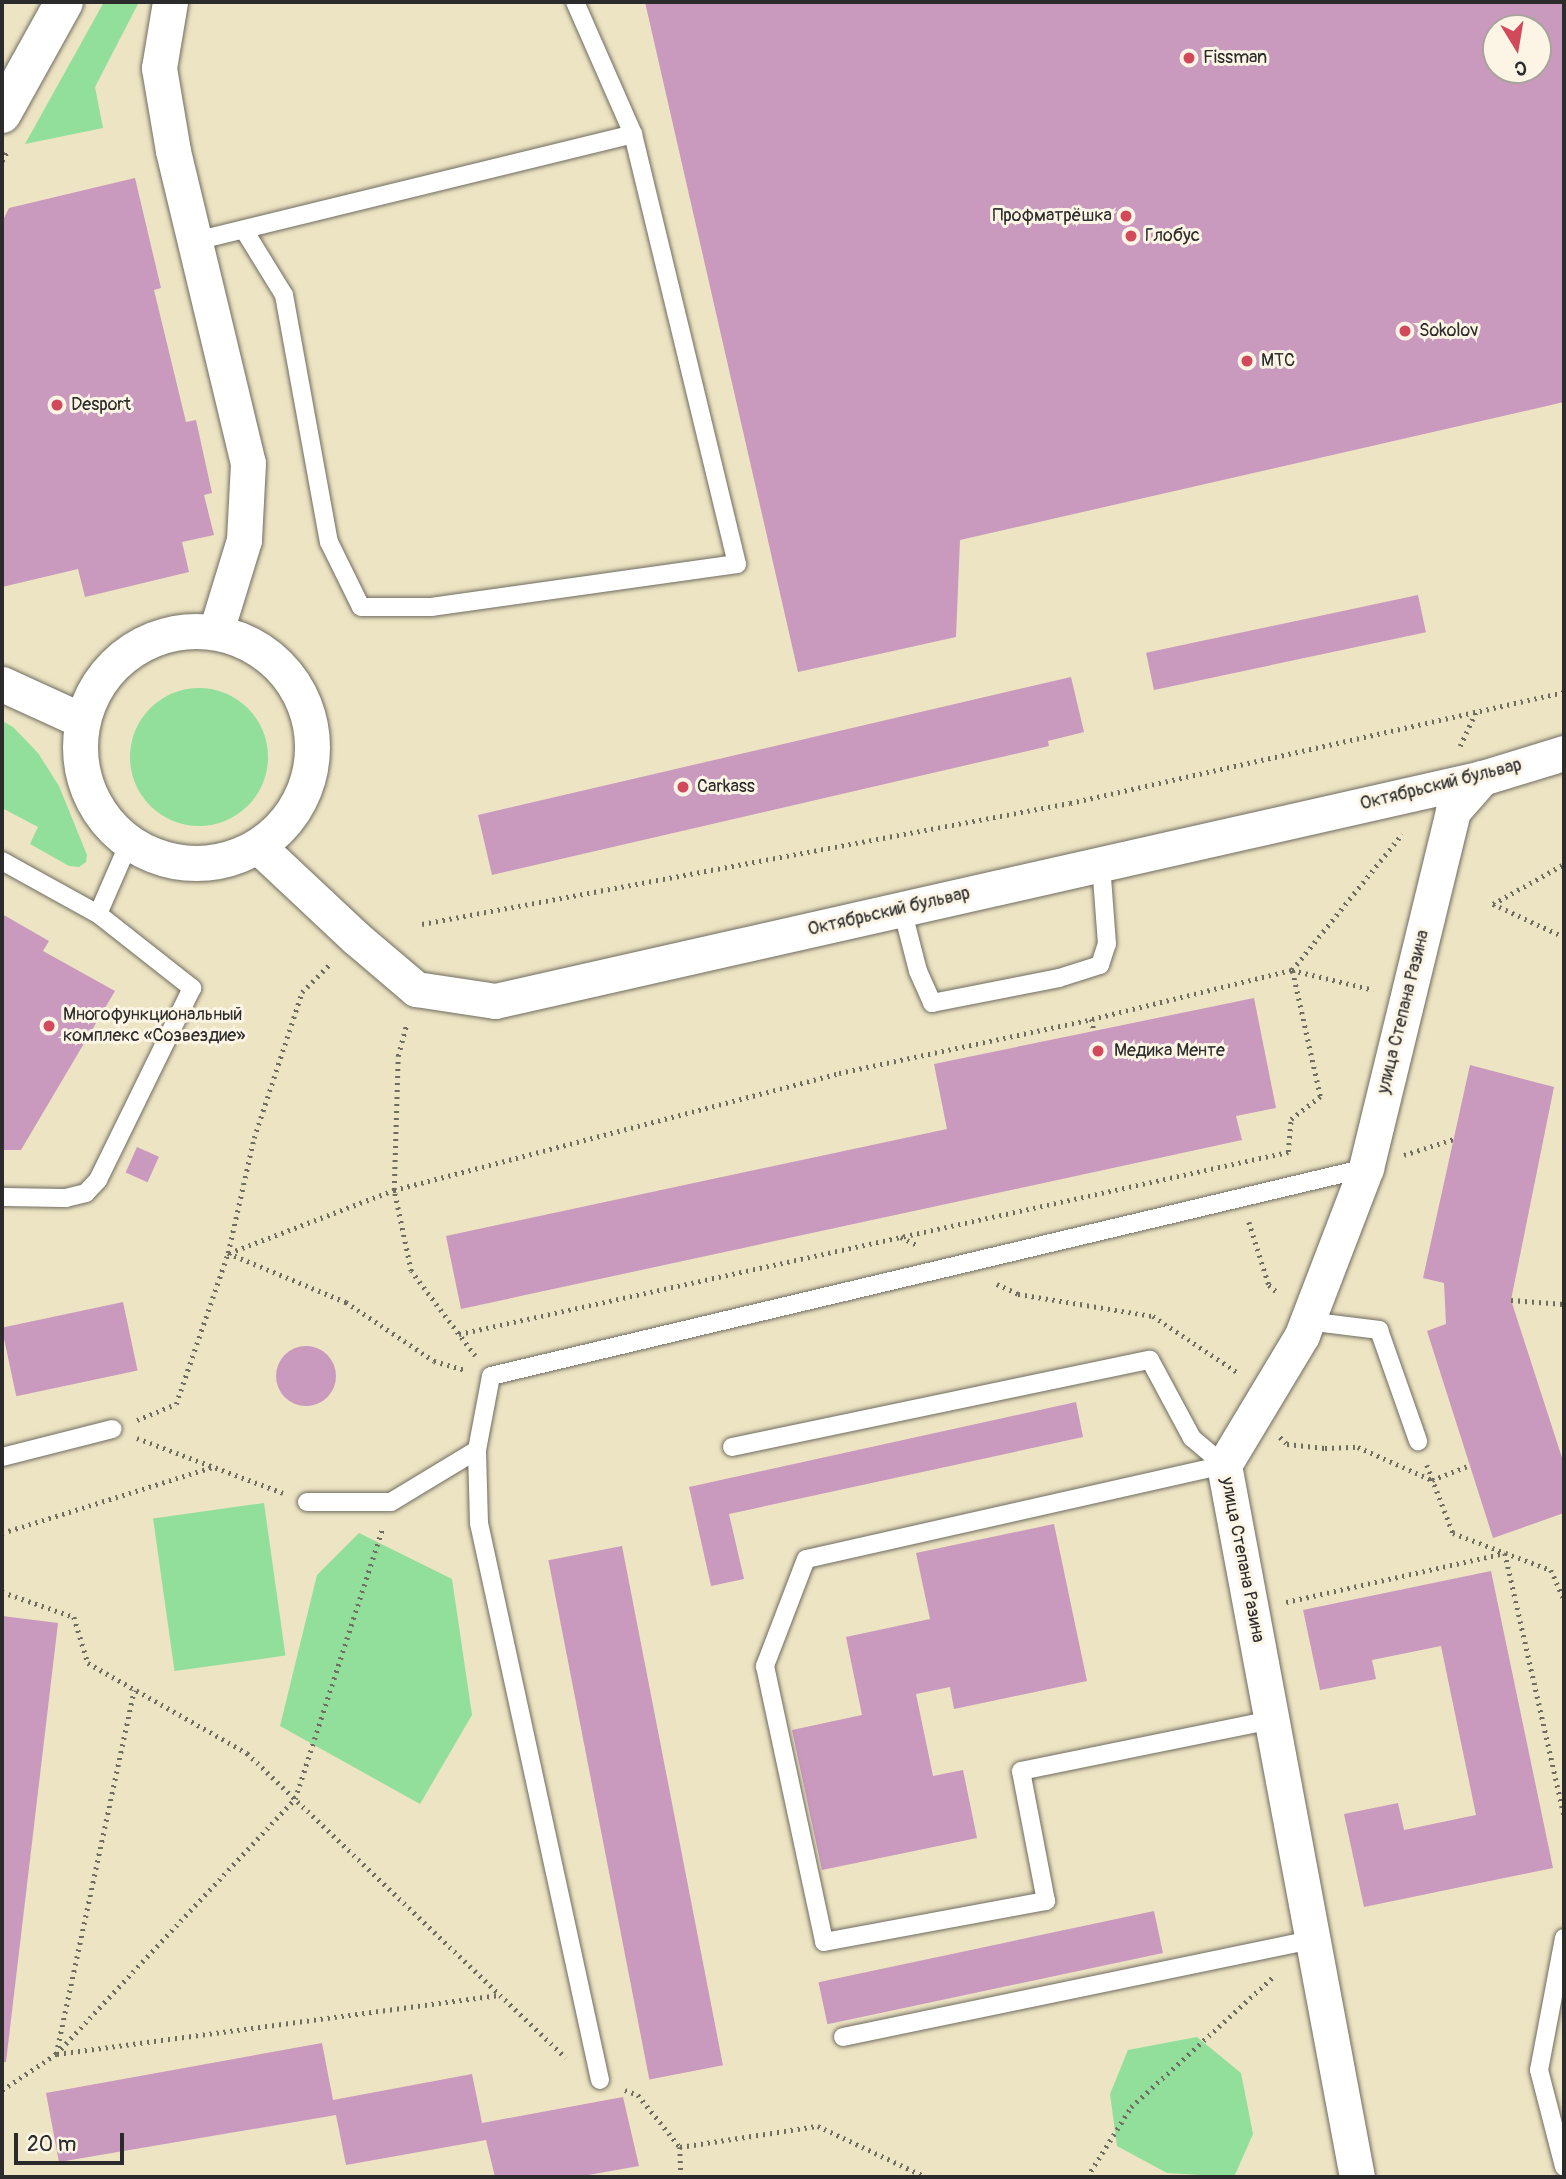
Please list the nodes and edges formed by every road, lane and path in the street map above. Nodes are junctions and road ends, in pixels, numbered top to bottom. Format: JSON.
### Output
{"nodes":[{"id":1,"x":64,"y":2,"type":"edge"},
{"id":2,"x":170,"y":2,"type":"edge"},
{"id":3,"x":575,"y":2,"type":"edge"},
{"id":4,"x":2,"y":114,"type":"edge"},
{"id":5,"x":633,"y":134,"type":"junction"},
{"id":6,"x":244,"y":230,"type":"junction"},
{"id":7,"x":195,"y":241,"type":"junction"},
{"id":8,"x":216,"y":631,"type":"junction"},
{"id":9,"x":2,"y":684,"type":"edge"},
{"id":10,"x":1564,"y":692,"type":"edge"},
{"id":11,"x":1476,"y":712,"type":"junction"},
{"id":12,"x":81,"y":720,"type":"junction"},
{"id":13,"x":1564,"y":754,"type":"edge"},
{"id":14,"x":1482,"y":778,"type":"junction"},
{"id":15,"x":1441,"y":787,"type":"junction"},
{"id":16,"x":129,"y":843,"type":"junction"},
{"id":17,"x":260,"y":848,"type":"junction"},
{"id":18,"x":2,"y":861,"type":"edge"},
{"id":19,"x":1101,"y":864,"type":"junction"},
{"id":20,"x":1564,"y":864,"type":"edge"},
{"id":21,"x":902,"y":909,"type":"junction"},
{"id":22,"x":98,"y":914,"type":"junction"},
{"id":23,"x":422,"y":924,"type":"dead end"},
{"id":24,"x":1564,"y":937,"type":"edge"},
{"id":25,"x":339,"y":955,"type":"dead end"},
{"id":26,"x":1292,"y":970,"type":"junction"},
{"id":27,"x":416,"y":989,"type":"junction"},
{"id":28,"x":1408,"y":997,"type":"junction"},
{"id":29,"x":1092,"y":1019,"type":"junction"},
{"id":30,"x":1094,"y":1031,"type":"dead end"},
{"id":31,"x":1288,"y":1152,"type":"junction"},
{"id":32,"x":1366,"y":1168,"type":"junction"},
{"id":33,"x":394,"y":1190,"type":"junction"},
{"id":34,"x":1253,"y":1194,"type":"junction"},
{"id":35,"x":2,"y":1197,"type":"edge"},
{"id":36,"x":228,"y":1253,"type":"junction"},
{"id":37,"x":1511,"y":1300,"type":"dead end"},
{"id":38,"x":1564,"y":1304,"type":"edge"},
{"id":39,"x":1307,"y":1321,"type":"junction"},
{"id":40,"x":459,"y":1334,"type":"junction"},
{"id":41,"x":491,"y":1376,"type":"junction"},
{"id":42,"x":113,"y":1429,"type":"junction"},
{"id":43,"x":1418,"y":1441,"type":"joint"},
{"id":44,"x":733,"y":1447,"type":"dead end"},
{"id":45,"x":477,"y":1450,"type":"junction"},
{"id":46,"x":2,"y":1457,"type":"edge"},
{"id":47,"x":1224,"y":1465,"type":"junction"},
{"id":48,"x":1470,"y":1465,"type":"dead end"},
{"id":49,"x":214,"y":1467,"type":"junction"},
{"id":50,"x":1432,"y":1480,"type":"junction"},
{"id":51,"x":307,"y":1502,"type":"joint"},
{"id":52,"x":391,"y":1502,"type":"junction"},
{"id":53,"x":2,"y":1533,"type":"edge"},
{"id":54,"x":1505,"y":1553,"type":"junction"},
{"id":55,"x":2,"y":1592,"type":"edge"},
{"id":56,"x":1564,"y":1599,"type":"edge"},
{"id":57,"x":1251,"y":1610,"type":"junction"},
{"id":58,"x":134,"y":1690,"type":"junction"},
{"id":59,"x":1271,"y":1720,"type":"junction"},
{"id":60,"x":296,"y":1799,"type":"junction"},
{"id":61,"x":1564,"y":1814,"type":"edge"},
{"id":62,"x":1564,"y":1938,"type":"edge"},
{"id":63,"x":1313,"y":1940,"type":"junction"},
{"id":64,"x":500,"y":1995,"type":"junction"},
{"id":65,"x":843,"y":2037,"type":"dead end"},
{"id":66,"x":56,"y":2054,"type":"junction"},
{"id":67,"x":600,"y":2080,"type":"junction"},
{"id":68,"x":2,"y":2090,"type":"edge"},
{"id":69,"x":680,"y":2147,"type":"junction"},
{"id":70,"x":1564,"y":2167,"type":"edge"},
{"id":71,"x":681,"y":2177,"type":"edge"},
{"id":72,"x":926,"y":2177,"type":"edge"},
{"id":73,"x":1087,"y":2177,"type":"edge"},
{"id":74,"x":1357,"y":2177,"type":"edge"}],
"edges":[{"from":1,"to":4,"type":"main road"},
{"from":2,"to":7,"type":"street"},
{"from":3,"to":5,"type":"lane"},
{"from":5,"to":6,"type":"lane"},
{"from":5,"to":6,"type":"lane"},
{"from":6,"to":7,"type":"lane"},
{"from":7,"to":8,"type":"street"},
{"from":8,"to":12,"type":"street"},
{"from":8,"to":17,"type":"street"},
{"from":9,"to":12,"type":"street"},
{"from":10,"to":11,"type":"path"},
{"from":11,"to":15,"type":"path"},
{"from":11,"to":23,"type":"path"},
{"from":12,"to":16,"type":"street"},
{"from":13,"to":14,"type":"street","name":"Октябрьский бульвар"},
{"from":14,"to":15,"type":"street","name":"Октябрьский бульвар"},
{"from":14,"to":28,"type":"street","name":"улица Степана Разина"},
{"from":15,"to":19,"type":"street","name":"Октябрьский бульвар"},
{"from":15,"to":26,"type":"path"},
{"from":16,"to":17,"type":"street"},
{"from":16,"to":22,"type":"lane"},
{"from":17,"to":27,"type":"street"},
{"from":18,"to":22,"type":"lane"},
{"from":19,"to":21,"type":"street","name":"Октябрьский бульвар"},
{"from":19,"to":21,"type":"lane"},
{"from":20,"to":24,"type":"path"},
{"from":21,"to":27,"type":"street","name":"Октябрьский бульвар"},
{"from":22,"to":35,"type":"lane"},
{"from":25,"to":36,"type":"path"},
{"from":26,"to":28,"type":"path"},
{"from":26,"to":29,"type":"path"},
{"from":26,"to":31,"type":"path"},
{"from":27,"to":33,"type":"path"},
{"from":28,"to":32,"type":"street","name":"улица Степана Разина"},
{"from":29,"to":30,"type":"path"},
{"from":29,"to":33,"type":"path"},
{"from":31,"to":34,"type":"path"},
{"from":31,"to":40,"type":"path"},
{"from":32,"to":34,"type":"lane"},
{"from":32,"to":39,"type":"street","name":"улица Степана Разина"},
{"from":33,"to":36,"type":"path"},
{"from":33,"to":40,"type":"path"},
{"from":34,"to":39,"type":"path"},
{"from":34,"to":41,"type":"lane"},
{"from":36,"to":41,"type":"path"},
{"from":36,"to":42,"type":"path"},
{"from":37,"to":38,"type":"path"},
{"from":39,"to":43,"type":"lane"},
{"from":39,"to":47,"type":"street","name":"улица Степана Разина"},
{"from":40,"to":41,"type":"path"},
{"from":41,"to":45,"type":"lane"},
{"from":42,"to":46,"type":"lane"},
{"from":42,"to":49,"type":"path"},
{"from":43,"to":50,"type":"path"},
{"from":44,"to":47,"type":"lane"},
{"from":45,"to":52,"type":"lane"},
{"from":45,"to":67,"type":"lane"},
{"from":47,"to":57,"type":"street","name":"улица Степана Разина"},
{"from":47,"to":59,"type":"lane"},
{"from":48,"to":50,"type":"path"},
{"from":49,"to":51,"type":"path"},
{"from":49,"to":53,"type":"path"},
{"from":50,"to":54,"type":"path"},
{"from":51,"to":52,"type":"lane"},
{"from":52,"to":60,"type":"path"},
{"from":54,"to":56,"type":"path"},
{"from":54,"to":57,"type":"path"},
{"from":54,"to":61,"type":"path"},
{"from":55,"to":58,"type":"path"},
{"from":57,"to":59,"type":"street","name":"улица Степана Разина"},
{"from":58,"to":60,"type":"path"},
{"from":58,"to":66,"type":"path"},
{"from":59,"to":63,"type":"street","name":"улица Степана Разина"},
{"from":60,"to":64,"type":"path"},
{"from":60,"to":66,"type":"path"},
{"from":62,"to":70,"type":"lane"},
{"from":63,"to":65,"type":"lane"},
{"from":63,"to":73,"type":"path"},
{"from":63,"to":74,"type":"street","name":"улица Степана Разина"},
{"from":64,"to":66,"type":"path"},
{"from":64,"to":67,"type":"path"},
{"from":66,"to":68,"type":"path"},
{"from":67,"to":69,"type":"path"},
{"from":69,"to":71,"type":"path"},
{"from":69,"to":72,"type":"path"}]}
